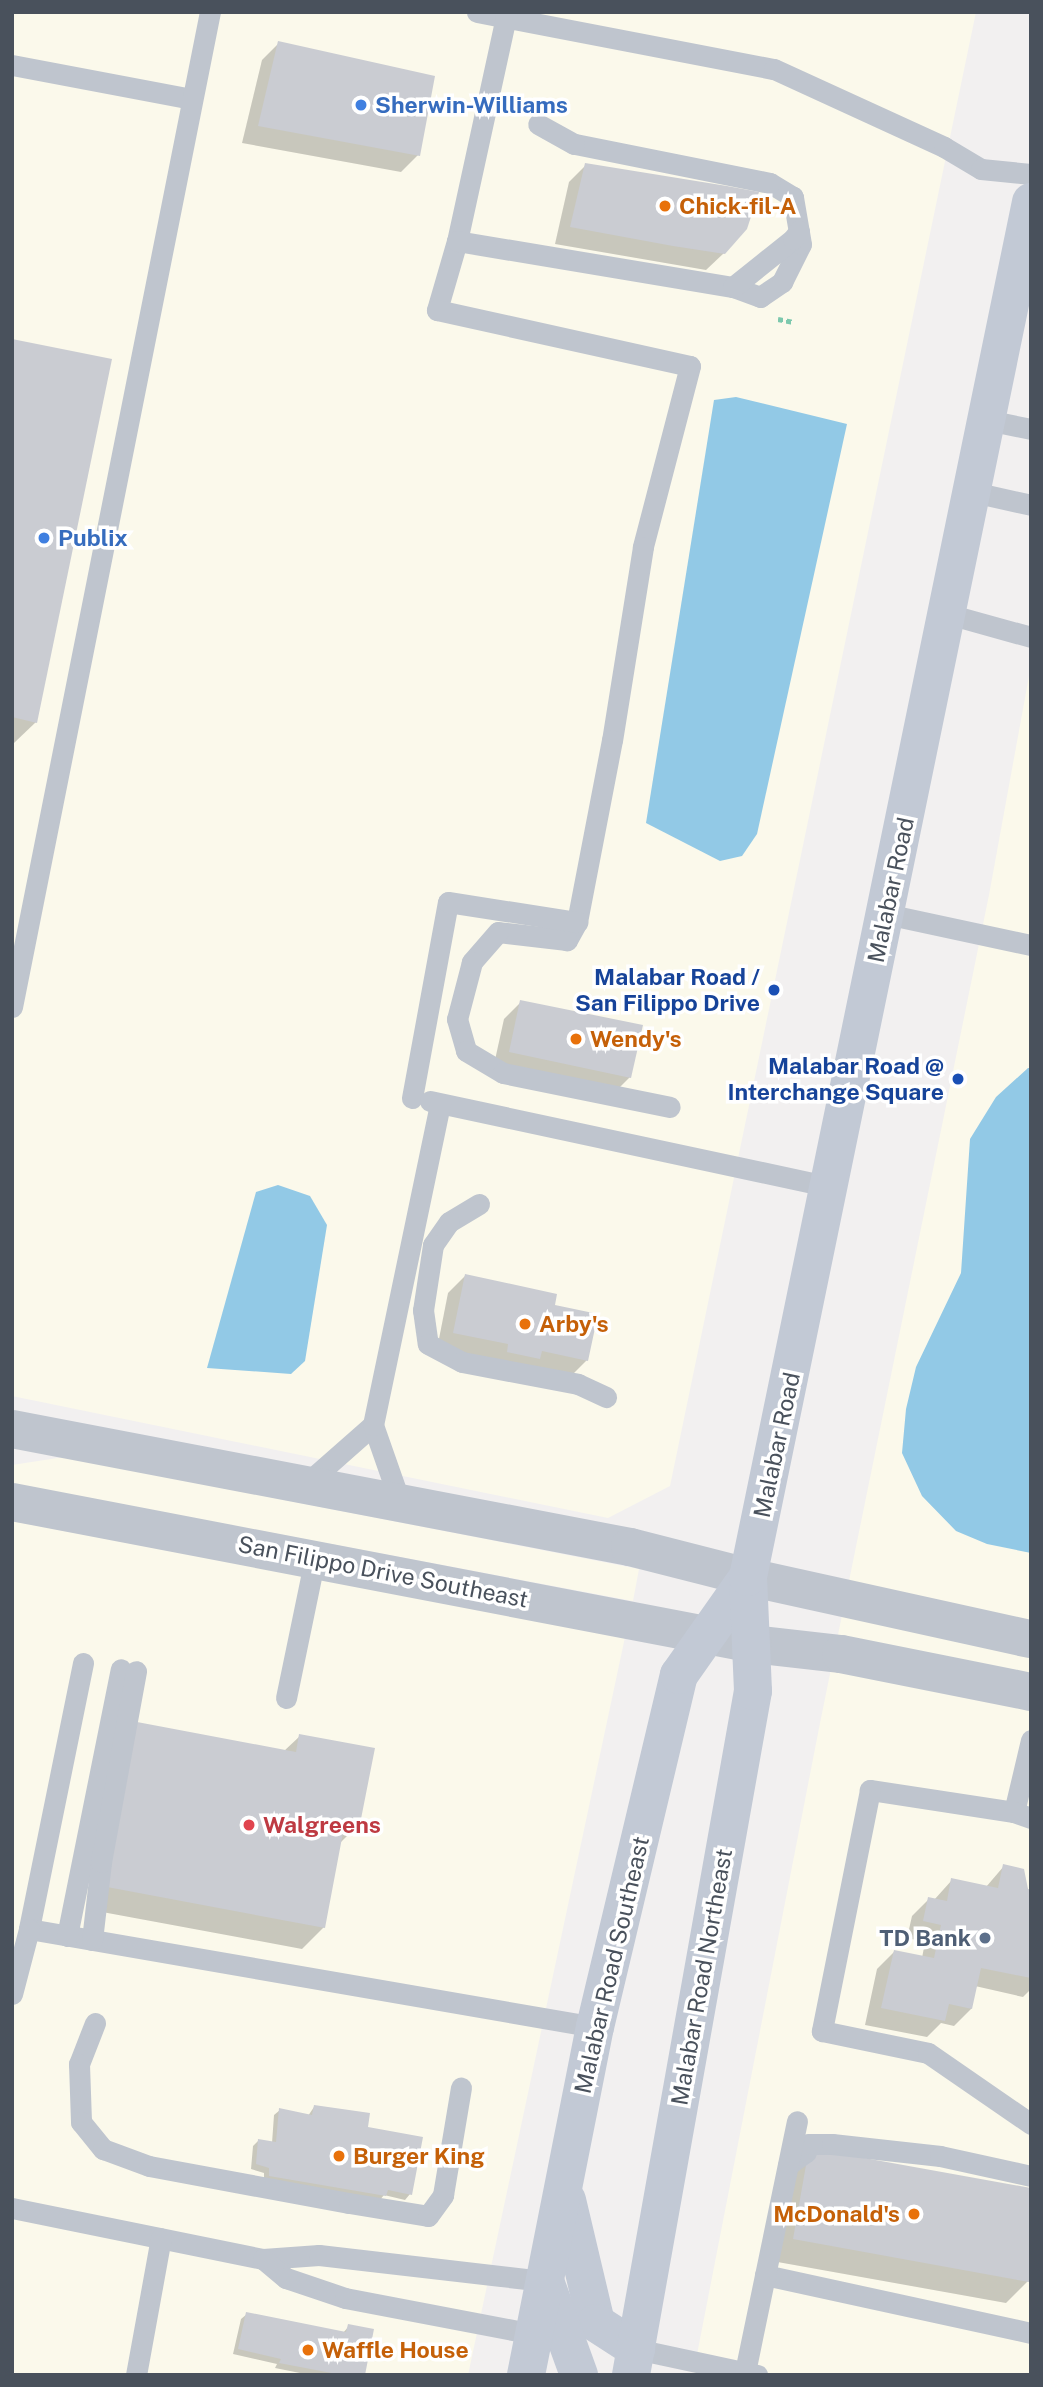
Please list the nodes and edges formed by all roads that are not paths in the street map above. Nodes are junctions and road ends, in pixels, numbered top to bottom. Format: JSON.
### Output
{"nodes":[{"id":1,"x":210,"y":12,"type":"edge"},
{"id":2,"x":477,"y":12,"type":"edge"},
{"id":3,"x":506,"y":15,"type":"edge"},
{"id":4,"x":12,"y":65,"type":"edge"},
{"id":5,"x":192,"y":99,"type":"junction"},
{"id":6,"x":538,"y":124,"type":"dead end"},
{"id":7,"x":1031,"y":174,"type":"edge"},
{"id":8,"x":1031,"y":202,"type":"edge"},
{"id":9,"x":457,"y":241,"type":"junction"},
{"id":10,"x":987,"y":420,"type":"junction"},
{"id":11,"x":1031,"y":429,"type":"edge"},
{"id":12,"x":973,"y":492,"type":"junction"},
{"id":13,"x":1031,"y":505,"type":"edge"},
{"id":14,"x":948,"y":614,"type":"junction"},
{"id":15,"x":1031,"y":637,"type":"edge"},
{"id":16,"x":886,"y":914,"type":"junction"},
{"id":17,"x":577,"y":922,"type":"junction"},
{"id":18,"x":1031,"y":944,"type":"edge"},
{"id":19,"x":12,"y":1007,"type":"edge"},
{"id":20,"x":427,"y":1101,"type":"junction"},
{"id":21,"x":670,"y":1107,"type":"dead end"},
{"id":22,"x":830,"y":1187,"type":"junction"},
{"id":23,"x":479,"y":1204,"type":"dead end"},
{"id":24,"x":606,"y":1398,"type":"dead end"},
{"id":25,"x":373,"y":1425,"type":"junction"},
{"id":26,"x":12,"y":1429,"type":"edge"},
{"id":27,"x":63,"y":1438,"type":"junction"},
{"id":28,"x":12,"y":1446,"type":"edge"},
{"id":29,"x":306,"y":1484,"type":"junction"},
{"id":30,"x":12,"y":1502,"type":"edge"},
{"id":31,"x":400,"y":1502,"type":"junction"},
{"id":32,"x":315,"y":1558,"type":"junction"},
{"id":33,"x":748,"y":1577,"type":"junction"},
{"id":34,"x":707,"y":1632,"type":"junction"},
{"id":35,"x":1031,"y":1639,"type":"edge"},
{"id":36,"x":753,"y":1644,"type":"junction"},
{"id":37,"x":83,"y":1663,"type":"dead end"},
{"id":38,"x":1031,"y":1692,"type":"edge"},
{"id":39,"x":286,"y":1698,"type":"dead end"},
{"id":40,"x":1031,"y":1740,"type":"edge"},
{"id":41,"x":1022,"y":1815,"type":"edge"},
{"id":42,"x":29,"y":1929,"type":"junction"},
{"id":43,"x":67,"y":1936,"type":"junction"},
{"id":44,"x":92,"y":1940,"type":"junction"},
{"id":45,"x":12,"y":1994,"type":"edge"},
{"id":46,"x":95,"y":2022,"type":"dead end"},
{"id":47,"x":595,"y":2027,"type":"junction"},
{"id":48,"x":461,"y":2088,"type":"dead end"},
{"id":49,"x":797,"y":2121,"type":"dead end"},
{"id":50,"x":1031,"y":2124,"type":"edge"},
{"id":51,"x":788,"y":2165,"type":"junction"},
{"id":52,"x":1031,"y":2176,"type":"edge"},
{"id":53,"x":564,"y":2188,"type":"junction"},
{"id":54,"x":12,"y":2208,"type":"edge"},
{"id":55,"x":161,"y":2238,"type":"junction"},
{"id":56,"x":263,"y":2259,"type":"junction"},
{"id":57,"x":765,"y":2275,"type":"junction"},
{"id":58,"x":545,"y":2281,"type":"junction"},
{"id":59,"x":1031,"y":2333,"type":"edge"},
{"id":60,"x":534,"y":2334,"type":"junction"},
{"id":61,"x":633,"y":2362,"type":"edge"},
{"id":62,"x":751,"y":2373,"type":"edge"},
{"id":63,"x":136,"y":2375,"type":"edge"},
{"id":64,"x":526,"y":2375,"type":"edge"},
{"id":65,"x":579,"y":2375,"type":"edge"}],
"edges":[{"from":1,"to":5,"type":"lane"},
{"from":2,"to":3,"type":"lane"},
{"from":3,"to":7,"type":"lane"},
{"from":3,"to":9,"type":"lane"},
{"from":4,"to":5,"type":"lane"},
{"from":5,"to":19,"type":"lane"},
{"from":6,"to":9,"type":"lane"},
{"from":8,"to":10,"type":"main road","name":"Malabar Road"},
{"from":9,"to":17,"type":"lane"},
{"from":10,"to":11,"type":"lane"},
{"from":10,"to":12,"type":"main road","name":"Malabar Road"},
{"from":12,"to":13,"type":"lane"},
{"from":12,"to":14,"type":"main road","name":"Malabar Road"},
{"from":14,"to":15,"type":"lane"},
{"from":14,"to":16,"type":"main road","name":"Malabar Road"},
{"from":16,"to":18,"type":"lane"},
{"from":16,"to":22,"type":"main road","name":"Malabar Road"},
{"from":17,"to":20,"type":"lane"},
{"from":17,"to":21,"type":"lane"},
{"from":20,"to":22,"type":"lane"},
{"from":20,"to":25,"type":"lane"},
{"from":22,"to":33,"type":"main road","name":"Malabar Road"},
{"from":23,"to":24,"type":"lane"},
{"from":25,"to":29,"type":"lane"},
{"from":25,"to":31,"type":"lane"},
{"from":26,"to":27,"type":"street"},
{"from":27,"to":28,"type":"street"},
{"from":27,"to":29,"type":"street"},
{"from":29,"to":31,"type":"street"},
{"from":30,"to":32,"type":"street","name":"San Filippo Drive Southeast"},
{"from":31,"to":33,"type":"street"},
{"from":32,"to":34,"type":"street","name":"San Filippo Drive Southeast"},
{"from":32,"to":39,"type":"lane"},
{"from":33,"to":34,"type":"main road","name":"Malabar Road Southeast"},
{"from":33,"to":35,"type":"street"},
{"from":33,"to":36,"type":"main road","name":"Malabar Road Northeast"},
{"from":34,"to":36,"type":"street","name":"San Filippo Drive Southeast"},
{"from":34,"to":47,"type":"main road","name":"Malabar Road Southeast"},
{"from":36,"to":38,"type":"street","name":"San Filippo Drive Southeast"},
{"from":36,"to":61,"type":"main road","name":"Malabar Road Northeast"},
{"from":37,"to":42,"type":"lane"},
{"from":40,"to":41,"type":"lane"},
{"from":41,"to":50,"type":"lane"},
{"from":42,"to":43,"type":"lane"},
{"from":42,"to":45,"type":"lane"},
{"from":43,"to":44,"type":"lane"},
{"from":43,"to":44,"type":"lane"},
{"from":44,"to":47,"type":"lane"},
{"from":46,"to":48,"type":"lane"},
{"from":47,"to":53,"type":"main road","name":"Malabar Road Southeast"},
{"from":49,"to":51,"type":"lane"},
{"from":51,"to":52,"type":"lane"},
{"from":51,"to":57,"type":"lane"},
{"from":53,"to":58,"type":"main road","name":"Malabar Road Southeast"},
{"from":53,"to":61,"type":"main road"},
{"from":54,"to":55,"type":"lane"},
{"from":55,"to":56,"type":"lane"},
{"from":55,"to":63,"type":"lane"},
{"from":56,"to":58,"type":"lane"},
{"from":56,"to":60,"type":"lane"},
{"from":57,"to":59,"type":"lane"},
{"from":57,"to":62,"type":"lane"},
{"from":58,"to":60,"type":"main road","name":"Malabar Road Southeast"},
{"from":58,"to":65,"type":"main road"},
{"from":60,"to":64,"type":"main road","name":"Malabar Road Southeast"},
{"from":61,"to":62,"type":"lane"}]}
